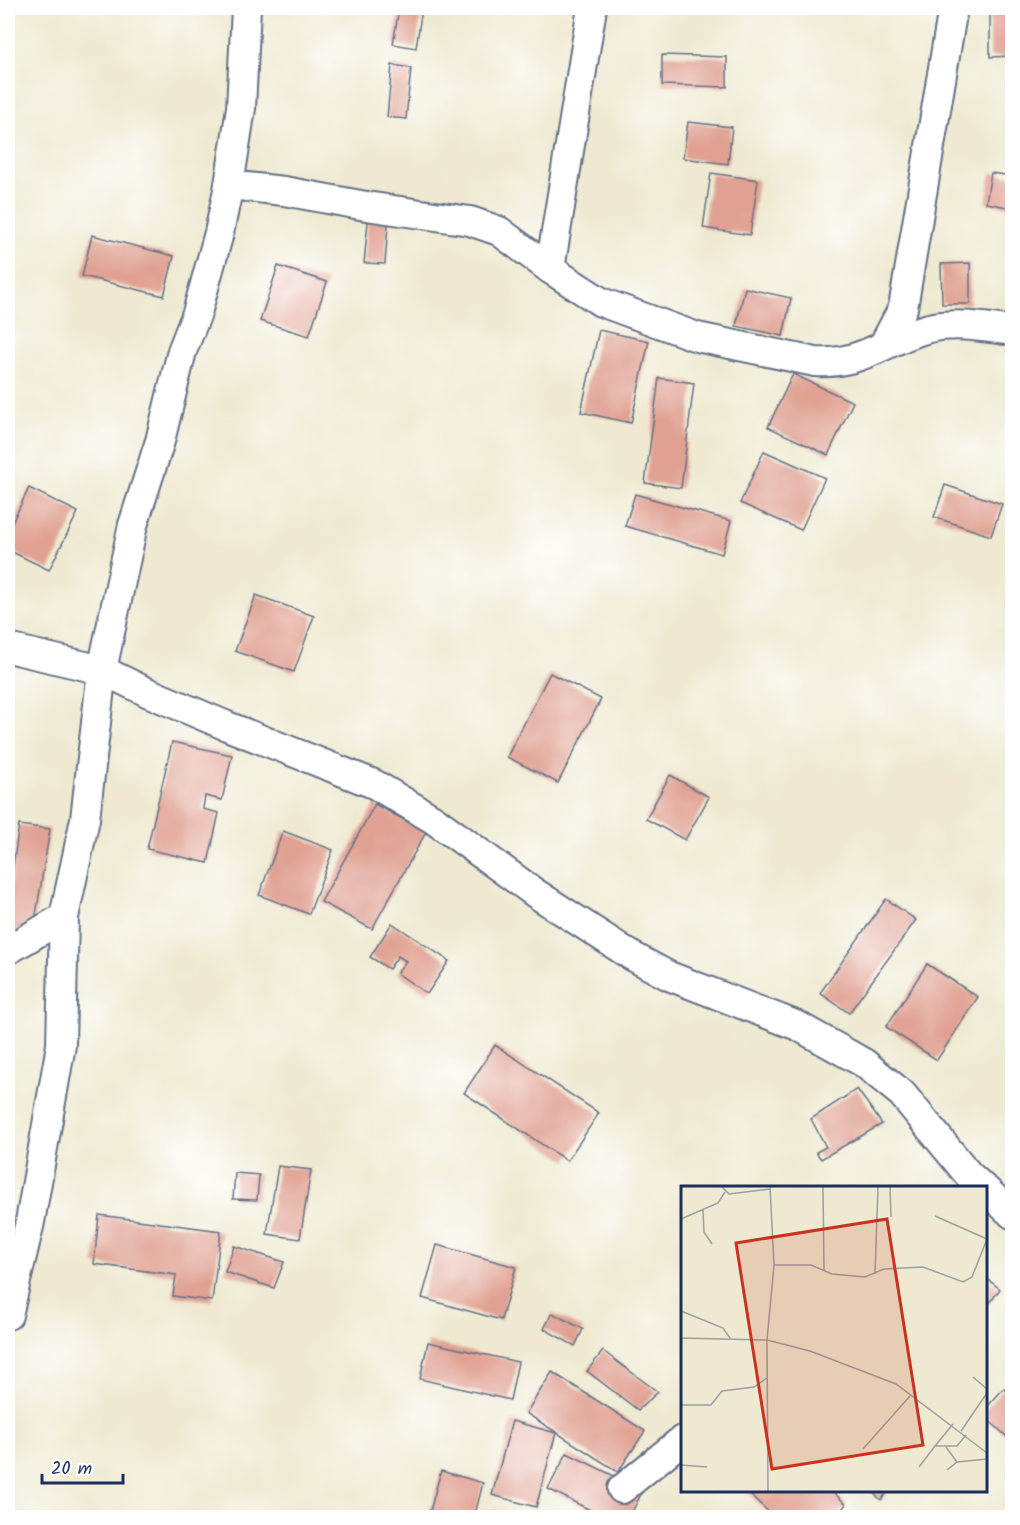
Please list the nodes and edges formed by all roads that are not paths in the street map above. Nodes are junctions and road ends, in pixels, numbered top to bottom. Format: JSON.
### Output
{"nodes":[{"id":1,"x":246,"y":8,"type":"edge"},
{"id":2,"x":592,"y":8,"type":"edge"},
{"id":3,"x":953,"y":8,"type":"edge"},
{"id":4,"x":229,"y":185,"type":"junction"},
{"id":5,"x":550,"y":269,"type":"junction"},
{"id":6,"x":903,"y":308,"type":"junction"},
{"id":7,"x":928,"y":329,"type":"junction"},
{"id":8,"x":1012,"y":331,"type":"edge"},
{"id":9,"x":883,"y":346,"type":"junction"},
{"id":10,"x":8,"y":648,"type":"edge"},
{"id":11,"x":102,"y":670,"type":"junction"},
{"id":12,"x":64,"y":917,"type":"junction"},
{"id":13,"x":8,"y":950,"type":"edge"},
{"id":14,"x":980,"y":1186,"type":"edge"},
{"id":15,"x":987,"y":1192,"type":"edge"},
{"id":16,"x":1012,"y":1214,"type":"edge"},
{"id":17,"x":8,"y":1315,"type":"edge"},
{"id":18,"x":681,"y":1441,"type":"edge"},
{"id":19,"x":622,"y":1489,"type":"dead end"}],
"edges":[{"from":1,"to":4,"type":"street"},
{"from":2,"to":5,"type":"street"},
{"from":3,"to":6,"type":"street"},
{"from":4,"to":5,"type":"street"},
{"from":4,"to":11,"type":"street"},
{"from":5,"to":9,"type":"street"},
{"from":6,"to":7,"type":"street"},
{"from":6,"to":9,"type":"street"},
{"from":7,"to":8,"type":"street"},
{"from":7,"to":9,"type":"street"},
{"from":10,"to":11,"type":"street"},
{"from":11,"to":12,"type":"street"},
{"from":11,"to":14,"type":"street"},
{"from":12,"to":13,"type":"street"},
{"from":12,"to":17,"type":"street"},
{"from":15,"to":16,"type":"street"},
{"from":18,"to":19,"type":"street"}]}
